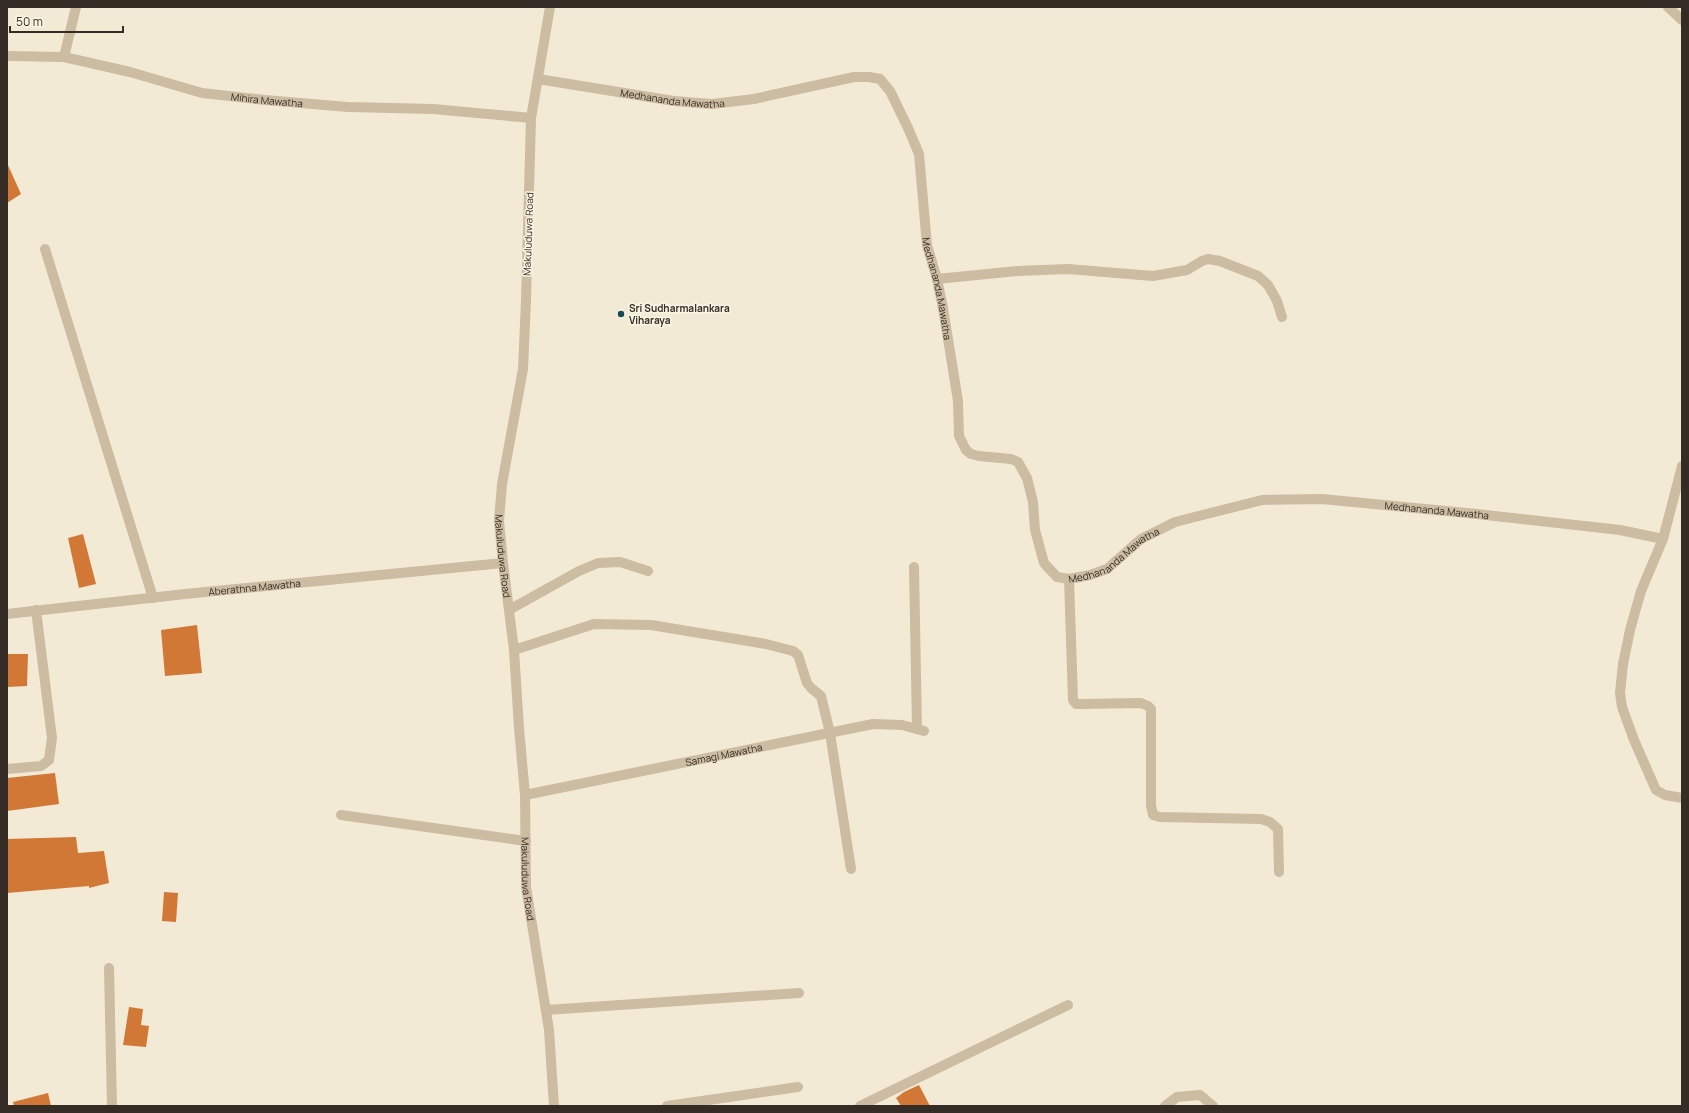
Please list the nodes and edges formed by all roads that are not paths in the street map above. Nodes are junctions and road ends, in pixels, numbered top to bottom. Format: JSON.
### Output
{"nodes":[{"id":1,"x":76,"y":7,"type":"edge"},
{"id":2,"x":550,"y":7,"type":"edge"},
{"id":3,"x":1668,"y":7,"type":"edge"},
{"id":4,"x":1682,"y":20,"type":"edge"},
{"id":5,"x":7,"y":56,"type":"edge"},
{"id":6,"x":64,"y":57,"type":"junction"},
{"id":7,"x":538,"y":79,"type":"junction"},
{"id":8,"x":531,"y":118,"type":"junction"},
{"id":9,"x":45,"y":249,"type":"dead end"},
{"id":10,"x":937,"y":279,"type":"junction"},
{"id":11,"x":1282,"y":317,"type":"dead end"},
{"id":12,"x":1682,"y":466,"type":"edge"},
{"id":13,"x":1663,"y":539,"type":"junction"},
{"id":14,"x":503,"y":563,"type":"junction"},
{"id":15,"x":914,"y":567,"type":"dead end"},
{"id":16,"x":648,"y":571,"type":"dead end"},
{"id":17,"x":1069,"y":579,"type":"junction"},
{"id":18,"x":153,"y":598,"type":"junction"},
{"id":19,"x":36,"y":610,"type":"junction"},
{"id":20,"x":509,"y":610,"type":"junction"},
{"id":21,"x":7,"y":614,"type":"edge"},
{"id":22,"x":514,"y":650,"type":"junction"},
{"id":23,"x":830,"y":733,"type":"junction"},
{"id":24,"x":7,"y":769,"type":"edge"},
{"id":25,"x":525,"y":795,"type":"junction"},
{"id":26,"x":1682,"y":798,"type":"edge"},
{"id":27,"x":341,"y":815,"type":"dead end"},
{"id":28,"x":526,"y":842,"type":"junction"},
{"id":29,"x":851,"y":869,"type":"dead end"},
{"id":30,"x":1279,"y":872,"type":"dead end"},
{"id":31,"x":110,"y":968,"type":"dead end"},
{"id":32,"x":799,"y":993,"type":"dead end"},
{"id":33,"x":1068,"y":1005,"type":"dead end"},
{"id":34,"x":546,"y":1010,"type":"junction"},
{"id":35,"x":798,"y":1087,"type":"dead end"},
{"id":36,"x":112,"y":1106,"type":"edge"},
{"id":37,"x":554,"y":1106,"type":"edge"},
{"id":38,"x":667,"y":1106,"type":"edge"},
{"id":39,"x":860,"y":1106,"type":"edge"},
{"id":40,"x":1165,"y":1106,"type":"edge"},
{"id":41,"x":1213,"y":1106,"type":"edge"}],
"edges":[{"from":1,"to":6,"type":"street"},
{"from":2,"to":7,"type":"street","name":"Makuluduwa Road"},
{"from":3,"to":4,"type":"street"},
{"from":5,"to":6,"type":"street","name":"Mihira Mawatha"},
{"from":6,"to":8,"type":"street","name":"Mihira Mawatha"},
{"from":7,"to":8,"type":"street","name":"Makuluduwa Road"},
{"from":7,"to":10,"type":"street","name":"Medhananda Mawatha"},
{"from":8,"to":14,"type":"street","name":"Makuluduwa Road"},
{"from":9,"to":18,"type":"street"},
{"from":10,"to":11,"type":"street"},
{"from":10,"to":17,"type":"street","name":"Medhananda Mawatha"},
{"from":12,"to":13,"type":"street"},
{"from":13,"to":17,"type":"street","name":"Medhananda Mawatha"},
{"from":13,"to":26,"type":"street"},
{"from":14,"to":18,"type":"street","name":"Aberathna Mawatha"},
{"from":14,"to":20,"type":"street","name":"Makuluduwa Road"},
{"from":15,"to":23,"type":"street","name":"Samagi Mawatha"},
{"from":16,"to":20,"type":"street"},
{"from":17,"to":30,"type":"street"},
{"from":18,"to":19,"type":"street","name":"Aberathna Mawatha"},
{"from":19,"to":21,"type":"street","name":"Aberathna Mawatha"},
{"from":19,"to":24,"type":"street"},
{"from":20,"to":22,"type":"street","name":"Makuluduwa Road"},
{"from":22,"to":23,"type":"street"},
{"from":22,"to":25,"type":"street","name":"Makuluduwa Road"},
{"from":23,"to":25,"type":"street","name":"Samagi Mawatha"},
{"from":23,"to":29,"type":"street"},
{"from":25,"to":28,"type":"street","name":"Makuluduwa Road"},
{"from":27,"to":28,"type":"street"},
{"from":28,"to":34,"type":"street","name":"Makuluduwa Road"},
{"from":31,"to":36,"type":"street"},
{"from":32,"to":34,"type":"street"},
{"from":33,"to":39,"type":"street"},
{"from":34,"to":37,"type":"street","name":"Makuluduwa Road"},
{"from":35,"to":38,"type":"street"},
{"from":40,"to":41,"type":"street"}]}
